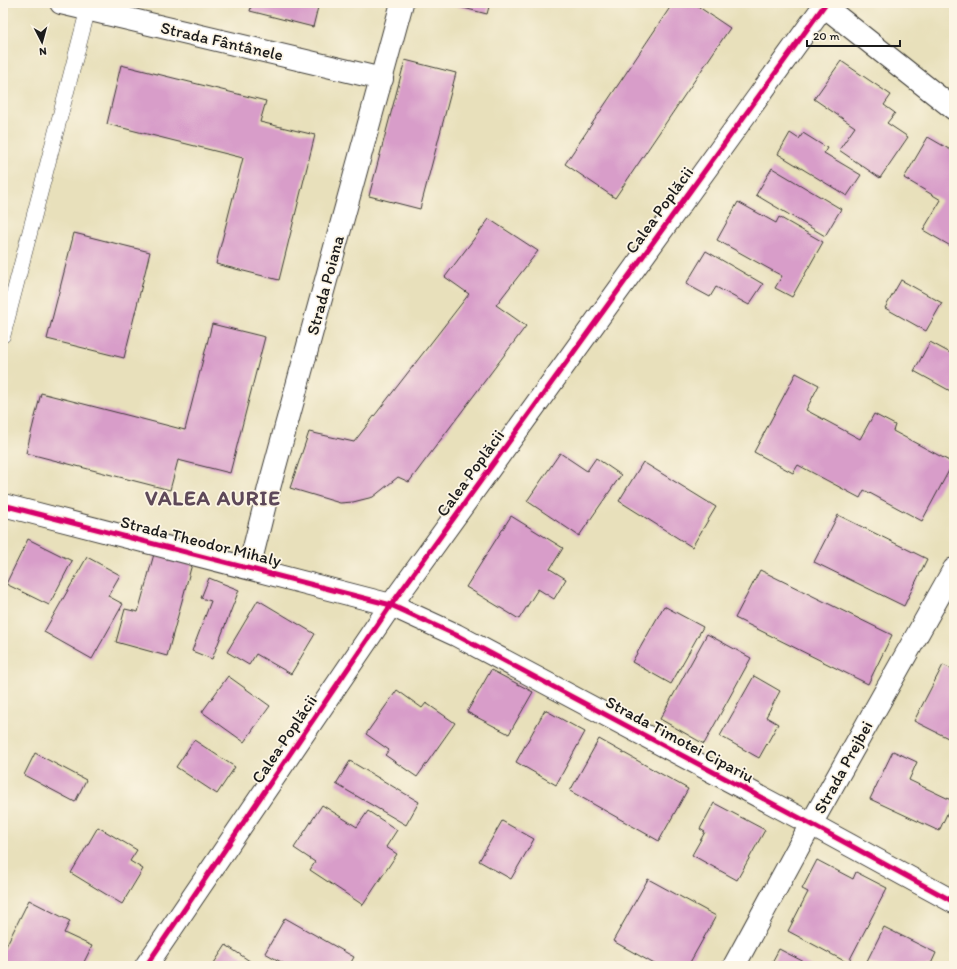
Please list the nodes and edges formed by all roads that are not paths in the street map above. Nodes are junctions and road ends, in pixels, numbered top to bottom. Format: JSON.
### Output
{"nodes":[{"id":1,"x":61,"y":3,"type":"edge"},
{"id":2,"x":402,"y":3,"type":"edge"},
{"id":3,"x":820,"y":4,"type":"edge"},
{"id":4,"x":88,"y":9,"type":"junction"},
{"id":5,"x":382,"y":79,"type":"junction"},
{"id":6,"x":954,"y":109,"type":"edge"},
{"id":7,"x":3,"y":335,"type":"edge"},
{"id":8,"x":3,"y":505,"type":"edge"},
{"id":9,"x":248,"y":568,"type":"junction"},
{"id":10,"x":954,"y":569,"type":"edge"},
{"id":11,"x":391,"y":605,"type":"junction"},
{"id":12,"x":811,"y":824,"type":"junction"},
{"id":13,"x":954,"y":902,"type":"edge"},
{"id":14,"x":146,"y":966,"type":"edge"},
{"id":15,"x":734,"y":966,"type":"edge"}],
"edges":[{"from":1,"to":4,"type":"street","name":"Strada Fântânele"},
{"from":2,"to":5,"type":"street","name":"Strada Poiana"},
{"from":3,"to":6,"type":"street"},
{"from":3,"to":11,"type":"street","name":"Calea Poplăcii"},
{"from":4,"to":5,"type":"street","name":"Strada Fântânele"},
{"from":4,"to":7,"type":"lane"},
{"from":5,"to":9,"type":"street","name":"Strada Poiana"},
{"from":8,"to":9,"type":"street","name":"Strada Theodor Mihaly"},
{"from":9,"to":11,"type":"street","name":"Strada Theodor Mihaly"},
{"from":10,"to":12,"type":"street","name":"Strada Prejbei"},
{"from":11,"to":12,"type":"street","name":"Strada Timotei Cipariu"},
{"from":11,"to":14,"type":"street","name":"Calea Poplăcii"},
{"from":12,"to":13,"type":"street","name":"Strada Timotei Cipariu"},
{"from":12,"to":15,"type":"street","name":"Strada Prejbei"}]}
